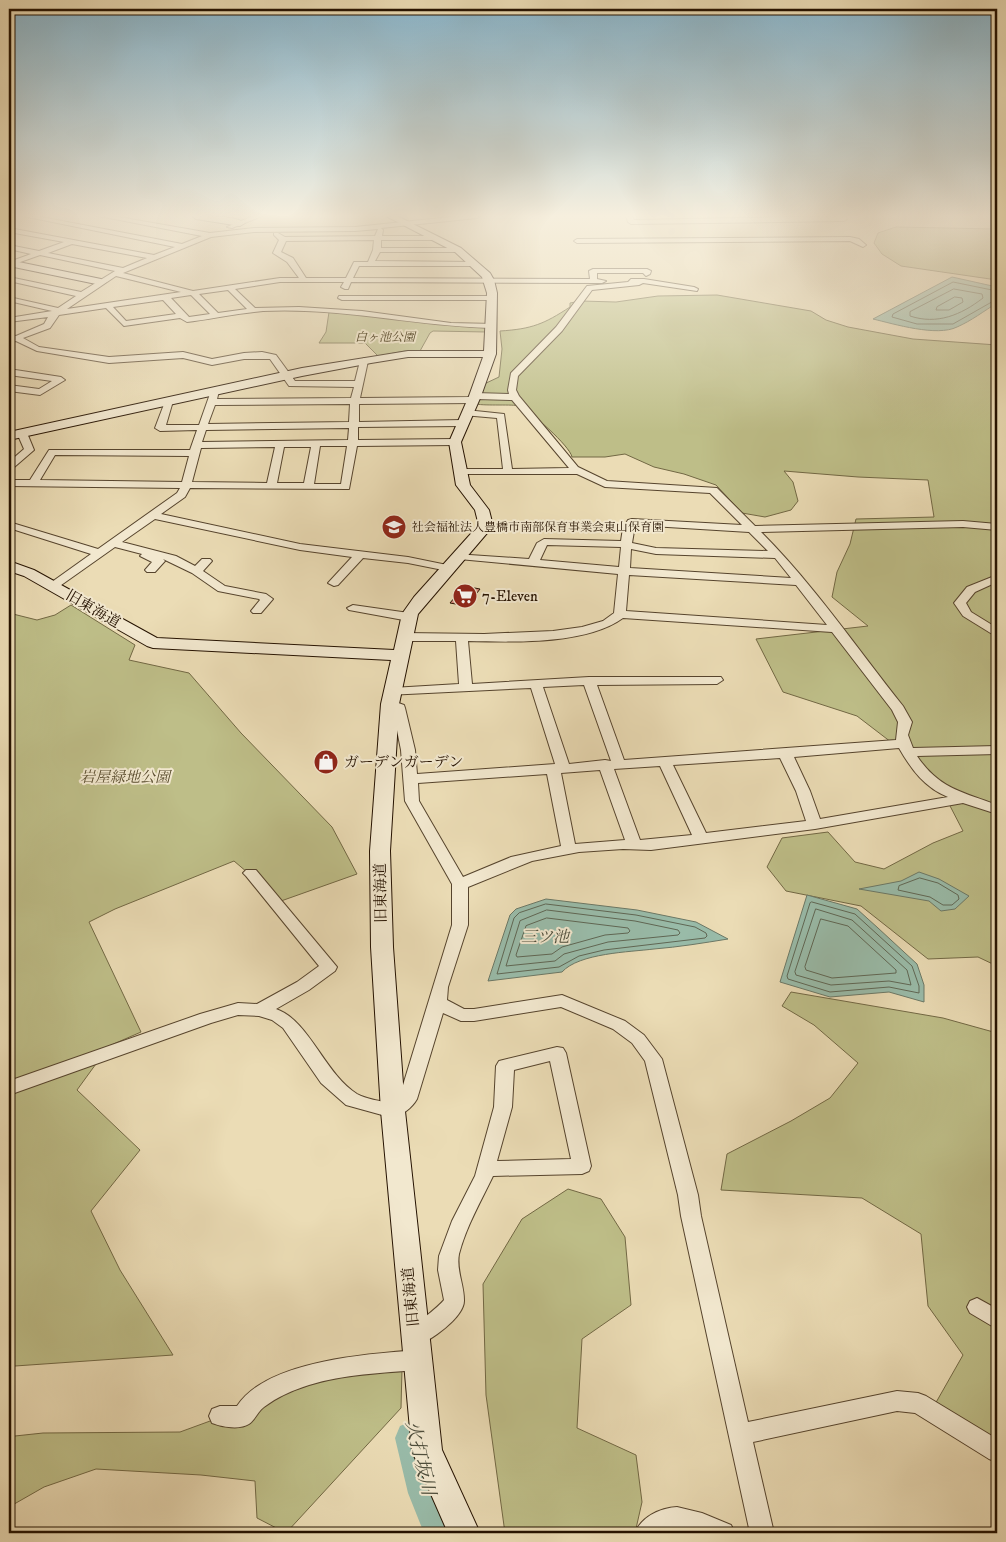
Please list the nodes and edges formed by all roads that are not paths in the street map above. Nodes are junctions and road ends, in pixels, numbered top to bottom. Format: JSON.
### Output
{"nodes":[{"id":1,"x":53,"y":288,"type":"edge"},
{"id":2,"x":92,"y":288,"type":"edge"},
{"id":3,"x":173,"y":288,"type":"edge"},
{"id":4,"x":223,"y":288,"type":"edge"},
{"id":5,"x":230,"y":288,"type":"edge"},
{"id":6,"x":345,"y":288,"type":"edge"},
{"id":7,"x":490,"y":288,"type":"edge"},
{"id":8,"x":590,"y":288,"type":"edge"},
{"id":9,"x":687,"y":288,"type":"edge"},
{"id":10,"x":694,"y":289,"type":"dead end"},
{"id":11,"x":192,"y":293,"type":"junction"},
{"id":12,"x":83,"y":294,"type":"junction"},
{"id":13,"x":164,"y":297,"type":"junction"},
{"id":14,"x":342,"y":298,"type":"junction"},
{"id":15,"x":492,"y":298,"type":"junction"},
{"id":16,"x":9,"y":300,"type":"edge"},
{"id":17,"x":108,"y":306,"type":"junction"},
{"id":18,"x":253,"y":310,"type":"junction"},
{"id":19,"x":144,"y":311,"type":"junction"},
{"id":20,"x":57,"y":312,"type":"junction"},
{"id":21,"x":339,"y":312,"type":"junction"},
{"id":22,"x":182,"y":315,"type":"junction"},
{"id":23,"x":215,"y":316,"type":"junction"},
{"id":24,"x":10,"y":319,"type":"edge"},
{"id":25,"x":491,"y":326,"type":"junction"},
{"id":26,"x":11,"y":339,"type":"edge"},
{"id":27,"x":490,"y":354,"type":"junction"},
{"id":28,"x":364,"y":361,"type":"junction"},
{"id":29,"x":9,"y":372,"type":"edge"},
{"id":30,"x":284,"y":376,"type":"junction"},
{"id":31,"x":358,"y":384,"type":"junction"},
{"id":32,"x":9,"y":388,"type":"edge"},
{"id":33,"x":515,"y":397,"type":"junction"},
{"id":34,"x":169,"y":401,"type":"junction"},
{"id":35,"x":211,"y":402,"type":"junction"},
{"id":36,"x":354,"y":404,"type":"junction"},
{"id":37,"x":469,"y":408,"type":"junction"},
{"id":38,"x":354,"y":425,"type":"junction"},
{"id":39,"x":203,"y":428,"type":"junction"},
{"id":40,"x":22,"y":434,"type":"junction"},
{"id":41,"x":9,"y":436,"type":"edge"},
{"id":42,"x":353,"y":442,"type":"junction"},
{"id":43,"x":455,"y":442,"type":"junction"},
{"id":44,"x":316,"y":443,"type":"junction"},
{"id":45,"x":280,"y":444,"type":"junction"},
{"id":46,"x":196,"y":449,"type":"junction"},
{"id":47,"x":9,"y":468,"type":"edge"},
{"id":48,"x":579,"y":471,"type":"junction"},
{"id":49,"x":460,"y":472,"type":"junction"},
{"id":50,"x":508,"y":472,"type":"junction"},
{"id":51,"x":9,"y":484,"type":"edge"},
{"id":52,"x":33,"y":484,"type":"junction"},
{"id":53,"x":187,"y":484,"type":"junction"},
{"id":54,"x":271,"y":486,"type":"junction"},
{"id":55,"x":308,"y":486,"type":"junction"},
{"id":56,"x":152,"y":515,"type":"junction"},
{"id":57,"x":9,"y":525,"type":"edge"},
{"id":58,"x":997,"y":526,"type":"edge"},
{"id":59,"x":754,"y":529,"type":"junction"},
{"id":60,"x":627,"y":545,"type":"junction"},
{"id":61,"x":107,"y":547,"type":"junction"},
{"id":62,"x":360,"y":554,"type":"junction"},
{"id":63,"x":778,"y":555,"type":"junction"},
{"id":64,"x":458,"y":556,"type":"junction"},
{"id":65,"x":206,"y":561,"type":"dead end"},
{"id":66,"x":534,"y":563,"type":"junction"},
{"id":67,"x":9,"y":566,"type":"edge"},
{"id":68,"x":448,"y":568,"type":"junction"},
{"id":69,"x":151,"y":570,"type":"dead end"},
{"id":70,"x":196,"y":571,"type":"junction"},
{"id":71,"x":623,"y":571,"type":"junction"},
{"id":72,"x":997,"y":578,"type":"edge"},
{"id":73,"x":801,"y":582,"type":"junction"},
{"id":74,"x":334,"y":583,"type":"dead end"},
{"id":75,"x":52,"y":586,"type":"junction"},
{"id":76,"x":353,"y":608,"type":"dead end"},
{"id":77,"x":257,"y":611,"type":"dead end"},
{"id":78,"x":620,"y":614,"type":"junction"},
{"id":79,"x":409,"y":617,"type":"junction"},
{"id":80,"x":837,"y":628,"type":"junction"},
{"id":81,"x":997,"y":633,"type":"edge"},
{"id":82,"x":462,"y":637,"type":"junction"},
{"id":83,"x":402,"y":646,"type":"junction"},
{"id":84,"x":717,"y":680,"type":"dead end"},
{"id":85,"x":589,"y":681,"type":"junction"},
{"id":86,"x":536,"y":685,"type":"junction"},
{"id":87,"x":466,"y":688,"type":"junction"},
{"id":88,"x":391,"y":698,"type":"junction"},
{"id":89,"x":907,"y":748,"type":"junction"},
{"id":90,"x":997,"y":750,"type":"edge"},
{"id":91,"x":785,"y":753,"type":"junction"},
{"id":92,"x":664,"y":761,"type":"junction"},
{"id":93,"x":612,"y":764,"type":"junction"},
{"id":94,"x":558,"y":768,"type":"junction"},
{"id":95,"x":410,"y":778,"type":"junction"},
{"id":96,"x":963,"y":799,"type":"junction"},
{"id":97,"x":997,"y":810,"type":"edge"},
{"id":98,"x":815,"y":825,"type":"junction"},
{"id":99,"x":701,"y":839,"type":"junction"},
{"id":100,"x":634,"y":844,"type":"junction"},
{"id":101,"x":569,"y":850,"type":"junction"},
{"id":102,"x":251,"y":873,"type":"dead end"},
{"id":103,"x":460,"y":884,"type":"junction"},
{"id":104,"x":438,"y":1004,"type":"junction"},
{"id":105,"x":260,"y":1010,"type":"junction"},
{"id":106,"x":9,"y":1088,"type":"edge"},
{"id":107,"x":393,"y":1111,"type":"junction"},
{"id":108,"x":485,"y":1169,"type":"junction"},
{"id":109,"x":977,"y":1307,"type":"dead end"},
{"id":110,"x":997,"y":1320,"type":"edge"},
{"id":111,"x":417,"y":1348,"type":"junction"},
{"id":112,"x":220,"y":1416,"type":"dead end"},
{"id":113,"x":740,"y":1434,"type":"junction"},
{"id":114,"x":997,"y":1451,"type":"edge"},
{"id":115,"x":464,"y":1533,"type":"edge"},
{"id":116,"x":647,"y":1533,"type":"edge"},
{"id":117,"x":723,"y":1533,"type":"edge"},
{"id":118,"x":762,"y":1533,"type":"edge"}],
"edges":[{"from":1,"to":12,"type":"street"},
{"from":2,"to":12,"type":"street"},
{"from":3,"to":11,"type":"street"},
{"from":4,"to":11,"type":"street"},
{"from":5,"to":18,"type":"street"},
{"from":6,"to":14,"type":"street"},
{"from":7,"to":15,"type":"street"},
{"from":8,"to":33,"type":"street"},
{"from":9,"to":10,"type":"street"},
{"from":11,"to":13,"type":"street"},
{"from":11,"to":23,"type":"street"},
{"from":12,"to":20,"type":"street"},
{"from":13,"to":19,"type":"street"},
{"from":13,"to":22,"type":"street"},
{"from":14,"to":15,"type":"street"},
{"from":14,"to":21,"type":"street"},
{"from":15,"to":25,"type":"street"},
{"from":16,"to":20,"type":"street"},
{"from":17,"to":19,"type":"street"},
{"from":17,"to":19,"type":"street"},
{"from":17,"to":20,"type":"street"},
{"from":18,"to":21,"type":"street"},
{"from":18,"to":23,"type":"street"},
{"from":19,"to":22,"type":"street"},
{"from":20,"to":24,"type":"street"},
{"from":20,"to":26,"type":"street"},
{"from":21,"to":25,"type":"street"},
{"from":22,"to":23,"type":"street"},
{"from":25,"to":27,"type":"street"},
{"from":26,"to":30,"type":"street"},
{"from":27,"to":28,"type":"street"},
{"from":27,"to":37,"type":"street"},
{"from":28,"to":30,"type":"street"},
{"from":28,"to":31,"type":"street"},
{"from":29,"to":32,"type":"street"},
{"from":30,"to":31,"type":"street"},
{"from":30,"to":35,"type":"street"},
{"from":31,"to":36,"type":"street"},
{"from":33,"to":37,"type":"street"},
{"from":33,"to":48,"type":"street"},
{"from":34,"to":35,"type":"street"},
{"from":34,"to":39,"type":"street"},
{"from":34,"to":40,"type":"street"},
{"from":35,"to":36,"type":"street"},
{"from":35,"to":39,"type":"street"},
{"from":36,"to":37,"type":"street"},
{"from":36,"to":38,"type":"street"},
{"from":37,"to":38,"type":"street"},
{"from":37,"to":43,"type":"street"},
{"from":37,"to":50,"type":"street"},
{"from":38,"to":39,"type":"street"},
{"from":38,"to":42,"type":"street"},
{"from":39,"to":46,"type":"street"},
{"from":40,"to":41,"type":"street"},
{"from":40,"to":47,"type":"street"},
{"from":42,"to":43,"type":"street"},
{"from":42,"to":44,"type":"street"},
{"from":42,"to":55,"type":"street"},
{"from":43,"to":49,"type":"street"},
{"from":44,"to":45,"type":"street"},
{"from":44,"to":55,"type":"street"},
{"from":45,"to":46,"type":"street"},
{"from":45,"to":54,"type":"street"},
{"from":46,"to":52,"type":"street"},
{"from":46,"to":53,"type":"street"},
{"from":48,"to":50,"type":"street"},
{"from":48,"to":59,"type":"street"},
{"from":49,"to":50,"type":"street"},
{"from":49,"to":64,"type":"street"},
{"from":51,"to":52,"type":"street"},
{"from":52,"to":53,"type":"street"},
{"from":53,"to":54,"type":"street"},
{"from":53,"to":56,"type":"street"},
{"from":54,"to":55,"type":"street"},
{"from":56,"to":61,"type":"street"},
{"from":56,"to":62,"type":"street"},
{"from":57,"to":61,"type":"street"},
{"from":58,"to":59,"type":"street"},
{"from":59,"to":60,"type":"street"},
{"from":59,"to":63,"type":"street"},
{"from":60,"to":63,"type":"street"},
{"from":60,"to":66,"type":"street"},
{"from":60,"to":71,"type":"street"},
{"from":61,"to":69,"type":"street"},
{"from":61,"to":70,"type":"street"},
{"from":61,"to":75,"type":"street"},
{"from":62,"to":68,"type":"street"},
{"from":62,"to":74,"type":"street"},
{"from":63,"to":73,"type":"street"},
{"from":64,"to":66,"type":"street"},
{"from":64,"to":68,"type":"street"},
{"from":65,"to":70,"type":"street"},
{"from":66,"to":71,"type":"street"},
{"from":67,"to":75,"type":"street","name":"旧東海道"},
{"from":68,"to":79,"type":"street"},
{"from":70,"to":77,"type":"street"},
{"from":71,"to":73,"type":"street"},
{"from":71,"to":78,"type":"street"},
{"from":72,"to":81,"type":"street"},
{"from":73,"to":80,"type":"street"},
{"from":75,"to":83,"type":"street","name":"旧東海道"},
{"from":76,"to":79,"type":"street"},
{"from":78,"to":80,"type":"street"},
{"from":78,"to":82,"type":"street"},
{"from":79,"to":83,"type":"street"},
{"from":80,"to":89,"type":"street"},
{"from":82,"to":83,"type":"street"},
{"from":82,"to":87,"type":"street"},
{"from":83,"to":88,"type":"street","name":"旧東海道"},
{"from":84,"to":85,"type":"street"},
{"from":85,"to":86,"type":"street"},
{"from":85,"to":93,"type":"street"},
{"from":86,"to":87,"type":"street"},
{"from":86,"to":94,"type":"street"},
{"from":87,"to":88,"type":"street"},
{"from":88,"to":95,"type":"street"},
{"from":88,"to":107,"type":"street","name":"旧東海道"},
{"from":89,"to":90,"type":"street"},
{"from":89,"to":91,"type":"street"},
{"from":89,"to":96,"type":"street"},
{"from":91,"to":92,"type":"street"},
{"from":91,"to":98,"type":"street"},
{"from":92,"to":93,"type":"street"},
{"from":92,"to":99,"type":"street"},
{"from":93,"to":94,"type":"street"},
{"from":93,"to":100,"type":"street"},
{"from":94,"to":95,"type":"street"},
{"from":94,"to":101,"type":"street"},
{"from":95,"to":103,"type":"street"},
{"from":96,"to":97,"type":"street"},
{"from":96,"to":98,"type":"street"},
{"from":98,"to":99,"type":"street"},
{"from":99,"to":100,"type":"street"},
{"from":100,"to":101,"type":"street"},
{"from":101,"to":103,"type":"street"},
{"from":102,"to":105,"type":"street"},
{"from":103,"to":104,"type":"street"},
{"from":104,"to":107,"type":"street"},
{"from":104,"to":113,"type":"street"},
{"from":105,"to":106,"type":"street"},
{"from":105,"to":107,"type":"street"},
{"from":107,"to":111,"type":"street","name":"旧東海道"},
{"from":108,"to":108,"type":"street"},
{"from":108,"to":111,"type":"street"},
{"from":109,"to":110,"type":"street"},
{"from":111,"to":112,"type":"street"},
{"from":111,"to":115,"type":"street","name":"旧東海道"},
{"from":113,"to":114,"type":"street"},
{"from":113,"to":118,"type":"street"},
{"from":116,"to":117,"type":"street"}]}
